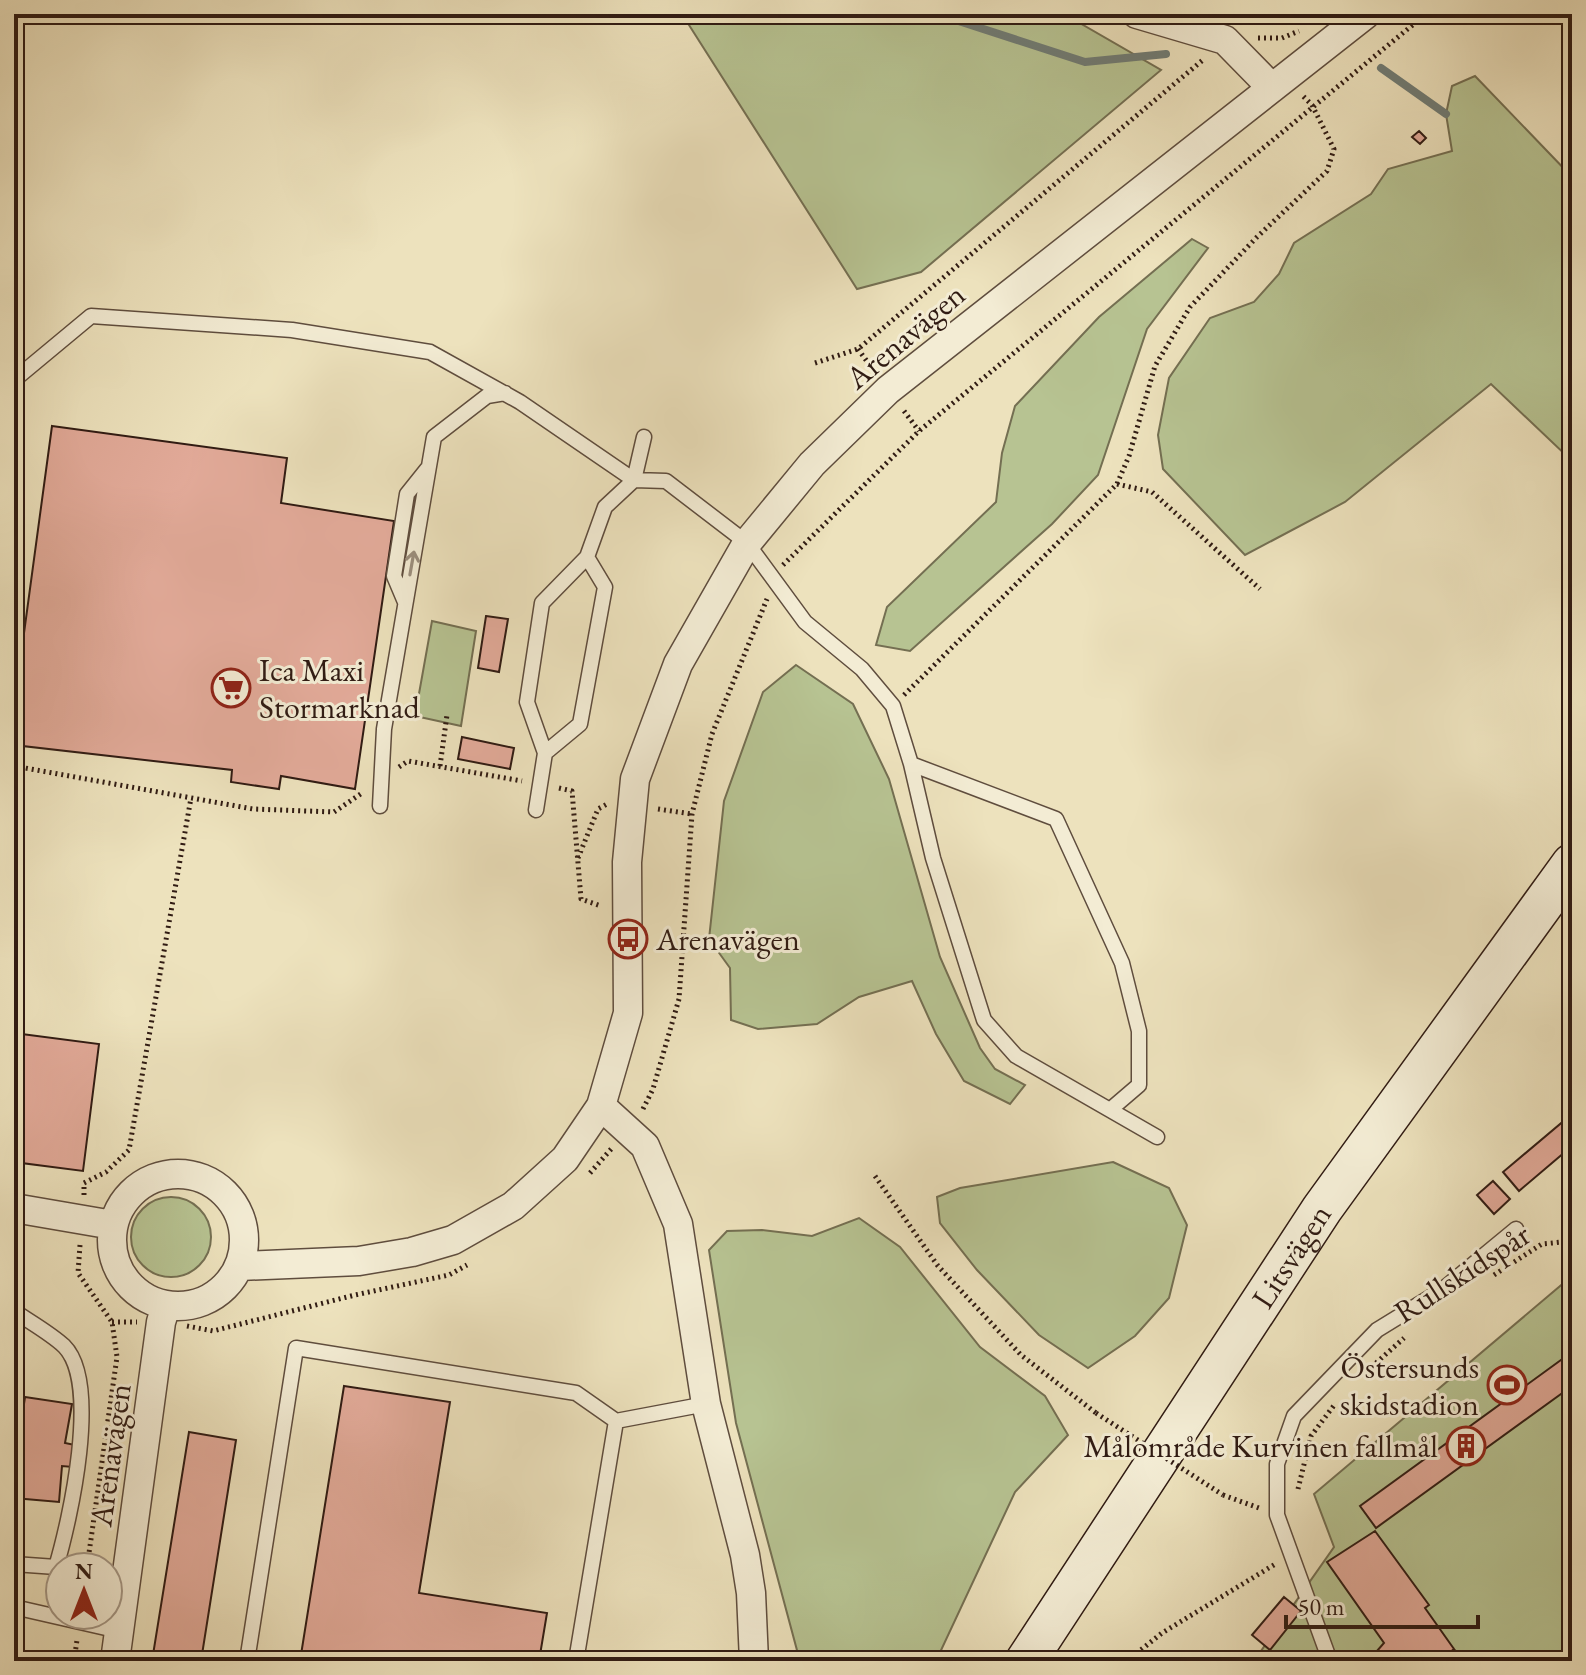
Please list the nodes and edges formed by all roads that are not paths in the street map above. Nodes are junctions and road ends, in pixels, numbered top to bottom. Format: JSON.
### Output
{"nodes":[{"id":1,"x":1137,"y":14,"type":"edge"},
{"id":2,"x":1366,"y":14,"type":"edge"},
{"id":3,"x":1272,"y":88,"type":"junction"},
{"id":4,"x":14,"y":380,"type":"edge"},
{"id":5,"x":505,"y":393,"type":"junction"},
{"id":6,"x":644,"y":437,"type":"dead end"},
{"id":7,"x":634,"y":480,"type":"junction"},
{"id":8,"x":747,"y":543,"type":"junction"},
{"id":9,"x":587,"y":557,"type":"junction"},
{"id":10,"x":545,"y":753,"type":"junction"},
{"id":11,"x":911,"y":764,"type":"junction"},
{"id":12,"x":380,"y":806,"type":"dead end"},
{"id":13,"x":536,"y":810,"type":"dead end"},
{"id":14,"x":1572,"y":864,"type":"edge"},
{"id":15,"x":601,"y":1106,"type":"junction"},
{"id":16,"x":1111,"y":1109,"type":"junction"},
{"id":17,"x":1157,"y":1137,"type":"dead end"},
{"id":18,"x":14,"y":1208,"type":"edge"},
{"id":19,"x":113,"y":1225,"type":"junction"},
{"id":20,"x":1516,"y":1229,"type":"dead end"},
{"id":21,"x":240,"y":1266,"type":"junction"},
{"id":22,"x":14,"y":1311,"type":"edge"},
{"id":23,"x":164,"y":1314,"type":"junction"},
{"id":24,"x":706,"y":1404,"type":"junction"},
{"id":25,"x":616,"y":1421,"type":"junction"},
{"id":26,"x":14,"y":1564,"type":"edge"},
{"id":27,"x":124,"y":1596,"type":"edge"},
{"id":28,"x":14,"y":1607,"type":"edge"},
{"id":29,"x":44,"y":1614,"type":"edge"},
{"id":30,"x":119,"y":1631,"type":"edge"},
{"id":31,"x":115,"y":1661,"type":"edge"},
{"id":32,"x":247,"y":1661,"type":"edge"},
{"id":33,"x":576,"y":1661,"type":"edge"},
{"id":34,"x":754,"y":1661,"type":"edge"},
{"id":35,"x":1026,"y":1661,"type":"edge"},
{"id":36,"x":1330,"y":1661,"type":"edge"}],
"edges":[{"from":1,"to":3,"type":"street"},
{"from":2,"to":3,"type":"street","name":"Arenavägen"},
{"from":3,"to":8,"type":"street","name":"Arenavägen"},
{"from":4,"to":5,"type":"lane"},
{"from":5,"to":7,"type":"lane"},
{"from":12,"to":5,"type":"lane","one_way":true},
{"from":6,"to":7,"type":"lane"},
{"from":7,"to":8,"type":"lane"},
{"from":7,"to":9,"type":"lane"},
{"from":8,"to":11,"type":"lane"},
{"from":8,"to":15,"type":"street","name":"Arenavägen"},
{"from":9,"to":10,"type":"lane"},
{"from":9,"to":10,"type":"lane"},
{"from":10,"to":13,"type":"lane"},
{"from":11,"to":16,"type":"lane"},
{"from":11,"to":16,"type":"lane"},
{"from":14,"to":35,"type":"main road","name":"Litsvägen"},
{"from":15,"to":21,"type":"street","name":"Arenavägen"},
{"from":15,"to":24,"type":"street"},
{"from":16,"to":17,"type":"lane"},
{"from":18,"to":19,"type":"street"},
{"from":19,"to":21,"type":"street"},
{"from":19,"to":23,"type":"street"},
{"from":20,"to":36,"type":"lane"},
{"from":21,"to":23,"type":"street"},
{"from":22,"to":26,"type":"lane"},
{"from":23,"to":27,"type":"street","name":"Arenavägen"},
{"from":24,"to":25,"type":"lane"},
{"from":24,"to":34,"type":"street"},
{"from":25,"to":32,"type":"lane"},
{"from":25,"to":33,"type":"lane"},
{"from":28,"to":29,"type":"lane"},
{"from":30,"to":31,"type":"street","name":"Arenavägen"}]}
